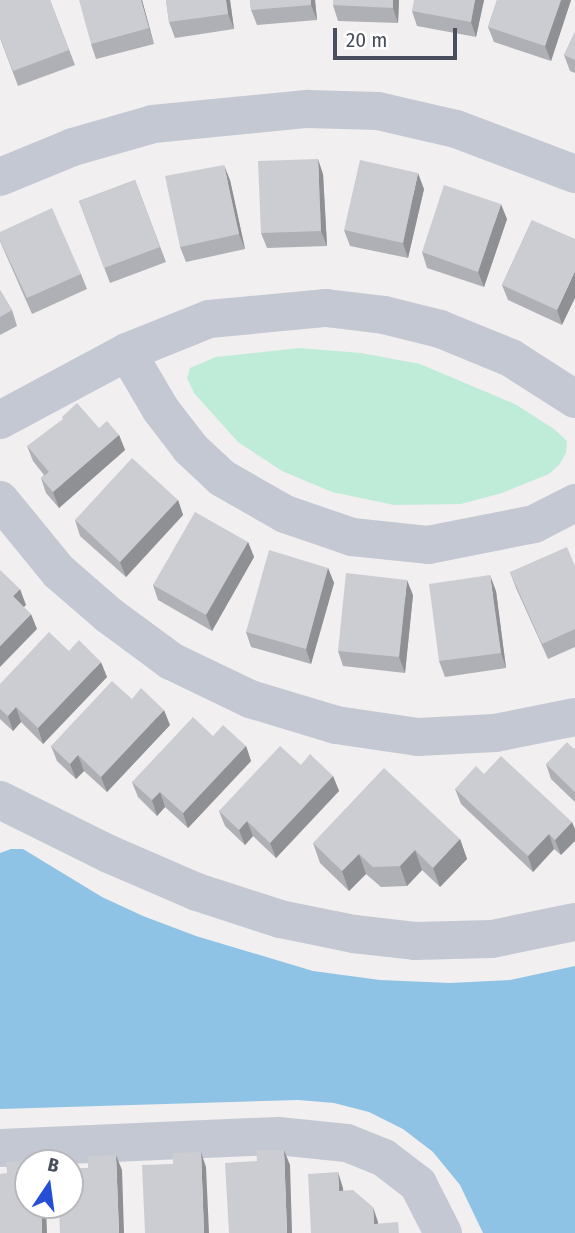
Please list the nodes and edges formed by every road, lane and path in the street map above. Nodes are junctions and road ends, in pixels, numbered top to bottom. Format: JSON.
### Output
{"nodes":[{"id":1,"x":575,"y":174,"type":"edge"},
{"id":2,"x":0,"y":177,"type":"edge"},
{"id":3,"x":127,"y":352,"type":"junction"},
{"id":4,"x":575,"y":399,"type":"edge"},
{"id":5,"x":0,"y":420,"type":"edge"},
{"id":6,"x":0,"y":500,"type":"edge"},
{"id":7,"x":575,"y":503,"type":"edge"},
{"id":8,"x":575,"y":717,"type":"edge"},
{"id":9,"x":0,"y":800,"type":"edge"},
{"id":10,"x":575,"y":922,"type":"edge"},
{"id":11,"x":0,"y":1147,"type":"edge"},
{"id":12,"x":443,"y":1233,"type":"edge"}],
"edges":[{"from":1,"to":2,"type":"street"},
{"from":3,"to":4,"type":"street"},
{"from":3,"to":5,"type":"street"},
{"from":3,"to":7,"type":"street"},
{"from":6,"to":8,"type":"street"},
{"from":9,"to":10,"type":"street"},
{"from":11,"to":12,"type":"street"}]}
